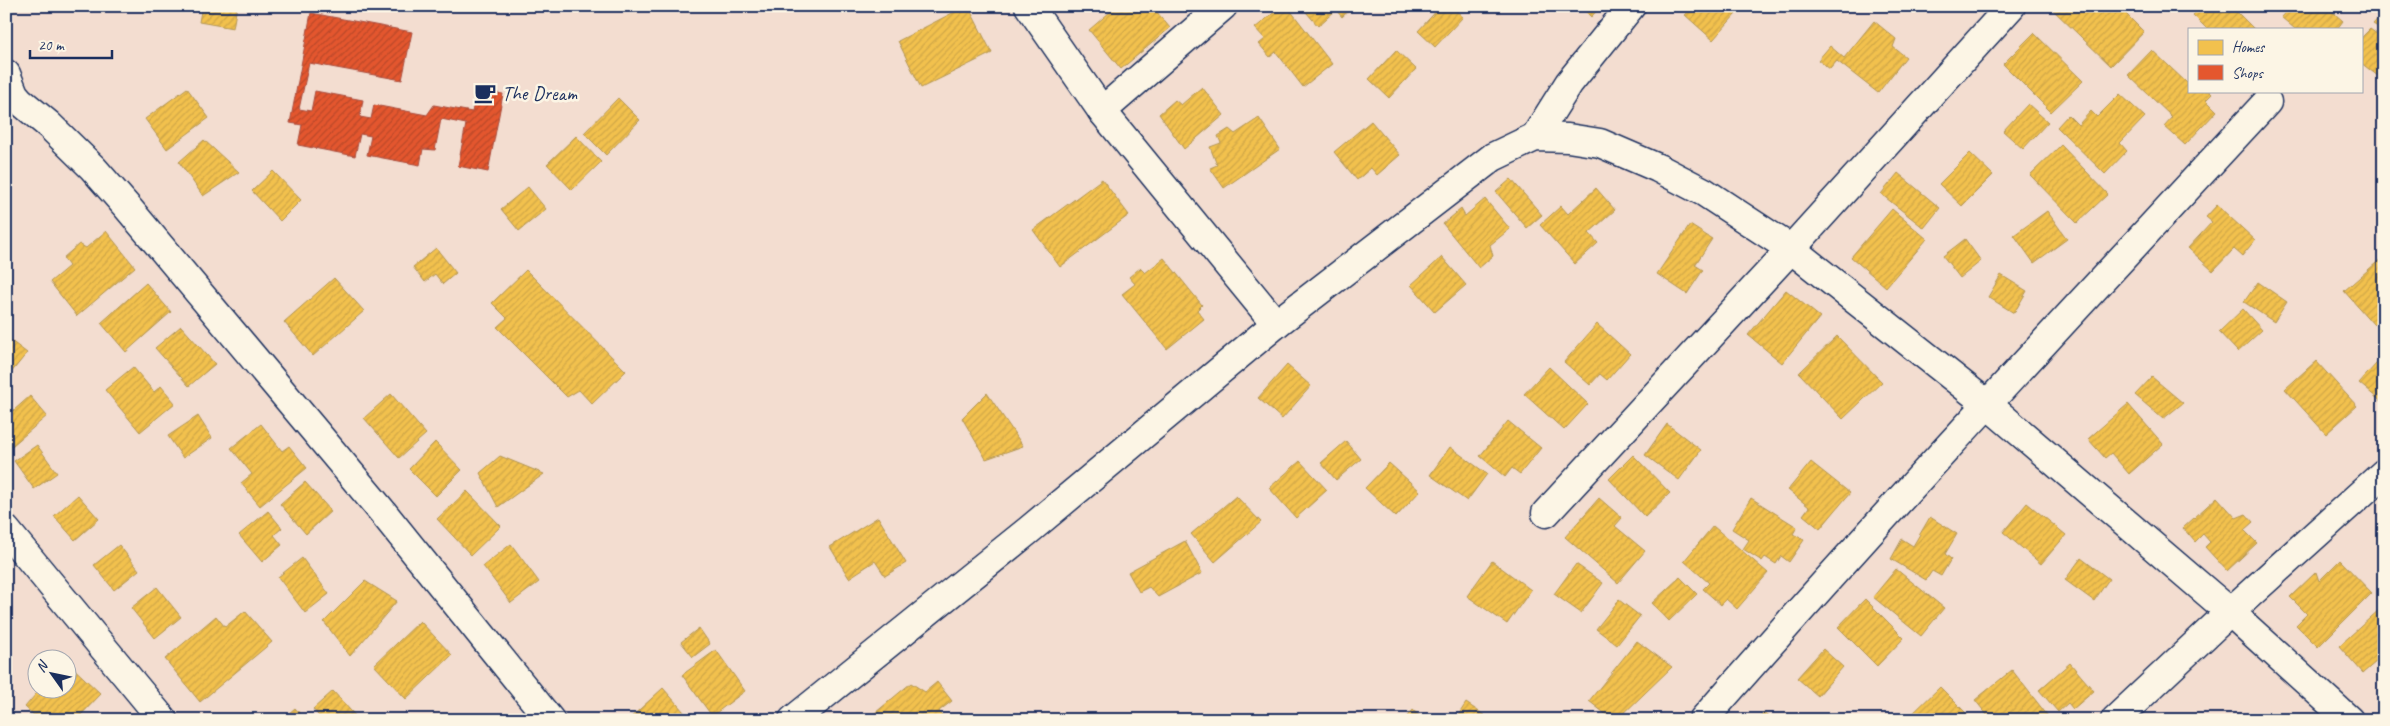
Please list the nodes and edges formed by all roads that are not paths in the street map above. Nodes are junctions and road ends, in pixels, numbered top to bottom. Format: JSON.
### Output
{"nodes":[{"id":1,"x":1030,"y":6,"type":"edge"},
{"id":2,"x":1223,"y":6,"type":"edge"},
{"id":3,"x":1631,"y":6,"type":"edge"},
{"id":4,"x":2011,"y":6,"type":"edge"},
{"id":5,"x":6,"y":74,"type":"edge"},
{"id":6,"x":2267,"y":102,"type":"dead end"},
{"id":7,"x":1102,"y":111,"type":"junction"},
{"id":8,"x":1535,"y":137,"type":"junction"},
{"id":9,"x":1791,"y":250,"type":"junction"},
{"id":10,"x":1276,"y":324,"type":"junction"},
{"id":11,"x":1987,"y":404,"type":"junction"},
{"id":12,"x":2384,"y":473,"type":"edge"},
{"id":13,"x":1546,"y":513,"type":"dead end"},
{"id":14,"x":6,"y":530,"type":"edge"},
{"id":15,"x":2230,"y":612,"type":"junction"},
{"id":16,"x":163,"y":720,"type":"edge"},
{"id":17,"x":550,"y":720,"type":"edge"},
{"id":18,"x":794,"y":720,"type":"edge"},
{"id":19,"x":1702,"y":720,"type":"edge"},
{"id":20,"x":2115,"y":720,"type":"edge"},
{"id":21,"x":2349,"y":720,"type":"edge"}],
"edges":[{"from":1,"to":7,"type":"street"},
{"from":2,"to":7,"type":"street"},
{"from":3,"to":8,"type":"street"},
{"from":4,"to":9,"type":"street"},
{"from":5,"to":17,"type":"street"},
{"from":6,"to":11,"type":"street"},
{"from":7,"to":10,"type":"street"},
{"from":8,"to":9,"type":"street"},
{"from":8,"to":10,"type":"street"},
{"from":9,"to":11,"type":"street"},
{"from":9,"to":13,"type":"street"},
{"from":10,"to":18,"type":"street"},
{"from":11,"to":15,"type":"street"},
{"from":11,"to":19,"type":"street"},
{"from":12,"to":15,"type":"street"},
{"from":14,"to":16,"type":"street"},
{"from":15,"to":20,"type":"street"},
{"from":15,"to":21,"type":"street"}]}
